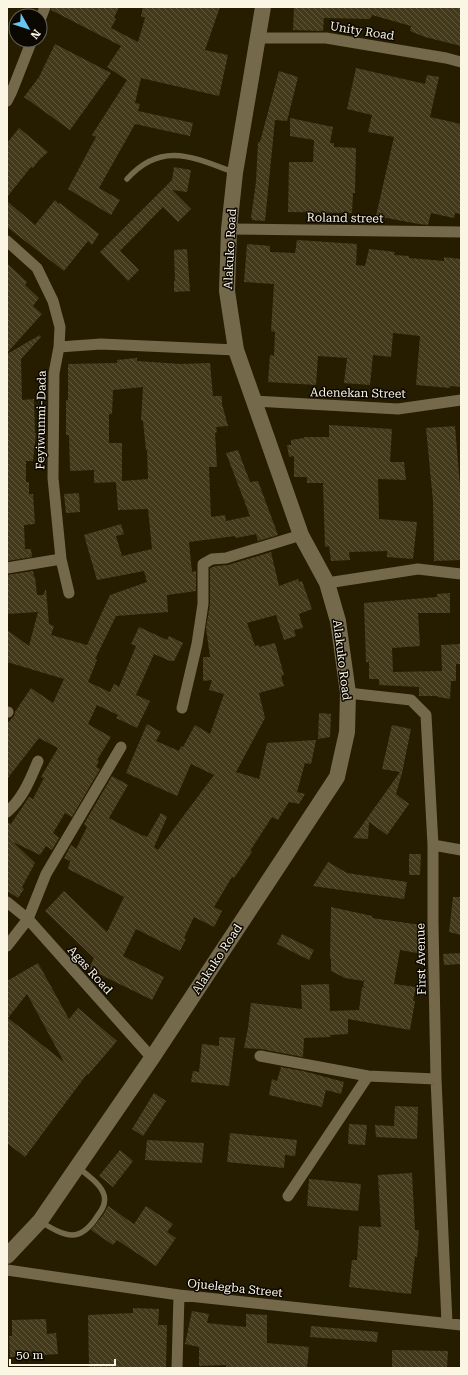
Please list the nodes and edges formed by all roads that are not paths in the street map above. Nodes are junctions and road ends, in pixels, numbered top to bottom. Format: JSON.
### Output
{"nodes":[{"id":1,"x":263,"y":7,"type":"edge"},
{"id":2,"x":257,"y":38,"type":"junction"},
{"id":3,"x":29,"y":48,"type":"edge"},
{"id":4,"x":461,"y":62,"type":"edge"},
{"id":5,"x":7,"y":101,"type":"edge"},
{"id":6,"x":235,"y":173,"type":"junction"},
{"id":7,"x":127,"y":179,"type":"dead end"},
{"id":8,"x":229,"y":229,"type":"junction"},
{"id":9,"x":461,"y":232,"type":"edge"},
{"id":10,"x":7,"y":242,"type":"edge"},
{"id":11,"x":59,"y":347,"type":"junction"},
{"id":12,"x":236,"y":350,"type":"junction"},
{"id":13,"x":461,"y":400,"type":"edge"},
{"id":14,"x":254,"y":401,"type":"junction"},
{"id":15,"x":301,"y":535,"type":"junction"},
{"id":16,"x":61,"y":559,"type":"junction"},
{"id":17,"x":7,"y":568,"type":"edge"},
{"id":18,"x":461,"y":574,"type":"edge"},
{"id":19,"x":327,"y":583,"type":"junction"},
{"id":20,"x":69,"y":593,"type":"dead end"},
{"id":21,"x":348,"y":693,"type":"junction"},
{"id":22,"x":182,"y":708,"type":"dead end"},
{"id":23,"x":121,"y":747,"type":"dead end"},
{"id":24,"x":38,"y":761,"type":"dead end"},
{"id":25,"x":7,"y":812,"type":"edge"},
{"id":26,"x":433,"y":845,"type":"junction"},
{"id":27,"x":461,"y":850,"type":"edge"},
{"id":28,"x":7,"y":902,"type":"edge"},
{"id":29,"x":28,"y":918,"type":"junction"},
{"id":30,"x":7,"y":946,"type":"edge"},
{"id":31,"x":260,"y":1056,"type":"dead end"},
{"id":32,"x":152,"y":1058,"type":"junction"},
{"id":33,"x":368,"y":1076,"type":"junction"},
{"id":34,"x":436,"y":1079,"type":"junction"},
{"id":35,"x":77,"y":1167,"type":"junction"},
{"id":36,"x":288,"y":1196,"type":"dead end"},
{"id":37,"x":40,"y":1221,"type":"junction"},
{"id":38,"x":7,"y":1256,"type":"edge"},
{"id":39,"x":7,"y":1270,"type":"edge"},
{"id":40,"x":179,"y":1295,"type":"junction"},
{"id":41,"x":447,"y":1323,"type":"junction"},
{"id":42,"x":461,"y":1325,"type":"edge"},
{"id":43,"x":177,"y":1368,"type":"edge"}],
"edges":[{"from":1,"to":2,"type":"main road","name":"Alakuko Road"},
{"from":2,"to":4,"type":"street","name":"Unity Road"},
{"from":2,"to":6,"type":"main road","name":"Alakuko Road"},
{"from":3,"to":5,"type":"street"},
{"from":6,"to":7,"type":"lane"},
{"from":6,"to":8,"type":"main road","name":"Alakuko Road"},
{"from":8,"to":9,"type":"street","name":"Roland street"},
{"from":8,"to":12,"type":"main road","name":"Alakuko Road"},
{"from":10,"to":11,"type":"street","name":"Feyiwunmi-Dada"},
{"from":11,"to":12,"type":"street"},
{"from":11,"to":16,"type":"street","name":"Feyiwunmi-Dada"},
{"from":12,"to":14,"type":"main road","name":"Alakuko Road"},
{"from":13,"to":14,"type":"street","name":"Adenekan Street"},
{"from":14,"to":15,"type":"main road","name":"Alakuko Road"},
{"from":15,"to":19,"type":"main road","name":"Alakuko Road"},
{"from":15,"to":22,"type":"street"},
{"from":16,"to":17,"type":"street"},
{"from":16,"to":20,"type":"street","name":"Feyiwunmi-Dada"},
{"from":18,"to":19,"type":"street"},
{"from":19,"to":21,"type":"main road","name":"Alakuko Road"},
{"from":21,"to":26,"type":"street","name":"First Avenue"},
{"from":21,"to":32,"type":"main road","name":"Alakuko Road"},
{"from":23,"to":29,"type":"street"},
{"from":24,"to":25,"type":"street"},
{"from":26,"to":27,"type":"street"},
{"from":26,"to":34,"type":"street","name":"First Avenue"},
{"from":28,"to":29,"type":"street","name":"Agas Road"},
{"from":29,"to":30,"type":"street"},
{"from":29,"to":32,"type":"street","name":"Agas Road"},
{"from":31,"to":33,"type":"street"},
{"from":32,"to":35,"type":"main road","name":"Alakuko Road"},
{"from":33,"to":34,"type":"street"},
{"from":33,"to":36,"type":"street"},
{"from":34,"to":41,"type":"street","name":"First Avenue"},
{"from":35,"to":37,"type":"main road","name":"Alakuko Road"},
{"from":35,"to":37,"type":"lane"},
{"from":37,"to":38,"type":"main road","name":"Alakuko Road"},
{"from":39,"to":40,"type":"street","name":"Ojuelegba Street"},
{"from":40,"to":41,"type":"street","name":"Ojuelegba Street"},
{"from":40,"to":43,"type":"street"},
{"from":41,"to":42,"type":"street","name":"Ojuelegba Street"}]}
